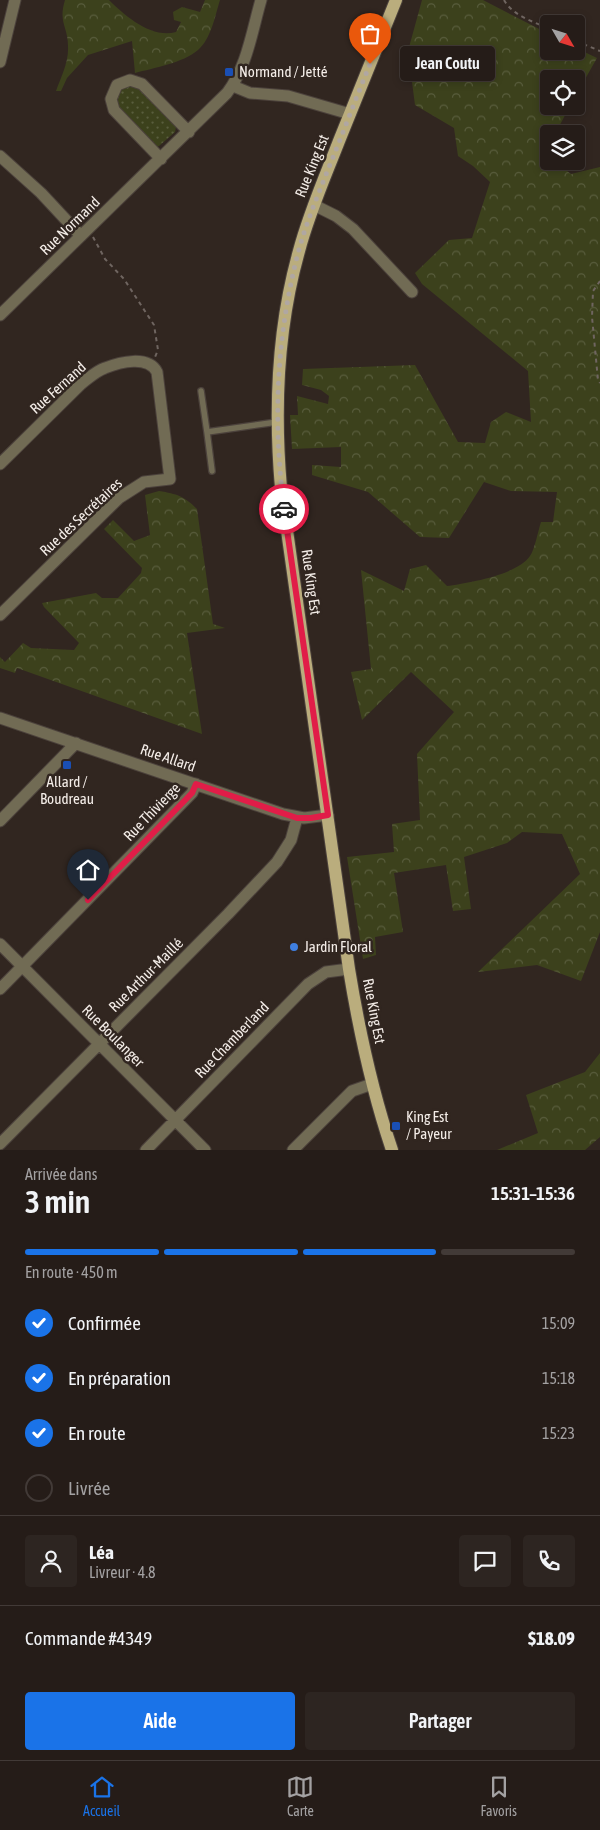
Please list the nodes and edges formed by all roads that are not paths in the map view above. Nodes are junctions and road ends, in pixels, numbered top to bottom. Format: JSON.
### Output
{"nodes":[{"id":1,"x":15,"y":0,"type":"edge"},
{"id":2,"x":261,"y":0,"type":"edge"},
{"id":3,"x":396,"y":0,"type":"edge"},
{"id":4,"x":0,"y":62,"type":"edge"},
{"id":5,"x":233,"y":86,"type":"junction"},
{"id":6,"x":350,"y":114,"type":"junction"},
{"id":7,"x":189,"y":132,"type":"junction"},
{"id":8,"x":0,"y":156,"type":"edge"},
{"id":9,"x":161,"y":159,"type":"junction"},
{"id":10,"x":314,"y":205,"type":"junction"},
{"id":11,"x":85,"y":232,"type":"junction"},
{"id":12,"x":412,"y":292,"type":"dead end"},
{"id":13,"x":1,"y":312,"type":"edge"},
{"id":14,"x":149,"y":364,"type":"joint"},
{"id":15,"x":201,"y":392,"type":"dead end"},
{"id":16,"x":277,"y":422,"type":"junction"},
{"id":17,"x":206,"y":432,"type":"junction"},
{"id":18,"x":0,"y":464,"type":"edge"},
{"id":19,"x":212,"y":471,"type":"dead end"},
{"id":20,"x":0,"y":615,"type":"edge"},
{"id":21,"x":0,"y":718,"type":"edge"},
{"id":22,"x":76,"y":743,"type":"junction"},
{"id":23,"x":196,"y":784,"type":"junction"},
{"id":24,"x":328,"y":815,"type":"junction"},
{"id":25,"x":297,"y":818,"type":"junction"},
{"id":26,"x":0,"y":821,"type":"edge"},
{"id":27,"x":0,"y":944,"type":"edge"},
{"id":28,"x":22,"y":966,"type":"junction"},
{"id":29,"x":349,"y":969,"type":"junction"},
{"id":30,"x":0,"y":989,"type":"edge"},
{"id":31,"x":98,"y":1043,"type":"junction"},
{"id":32,"x":372,"y":1084,"type":"junction"},
{"id":33,"x":176,"y":1120,"type":"junction"},
{"id":34,"x":0,"y":1144,"type":"edge"},
{"id":35,"x":146,"y":1150,"type":"edge"},
{"id":36,"x":205,"y":1150,"type":"edge"},
{"id":37,"x":293,"y":1150,"type":"edge"},
{"id":38,"x":392,"y":1150,"type":"edge"}],
"edges":[{"from":1,"to":4,"type":"street"},
{"from":2,"to":5,"type":"street","name":"Rue Normand"},
{"from":3,"to":6,"type":"main road","name":"Rue King Est"},
{"from":5,"to":6,"type":"street"},
{"from":5,"to":7,"type":"street","name":"Rue Normand"},
{"from":6,"to":10,"type":"main road","name":"Rue King Est"},
{"from":7,"to":9,"type":"street","name":"Rue Normand"},
{"from":7,"to":9,"type":"street"},
{"from":8,"to":11,"type":"street"},
{"from":9,"to":11,"type":"street","name":"Rue Normand"},
{"from":10,"to":12,"type":"street"},
{"from":10,"to":16,"type":"main road","name":"Rue King Est"},
{"from":11,"to":13,"type":"street","name":"Rue Normand"},
{"from":14,"to":18,"type":"street","name":"Rue Fernand"},
{"from":14,"to":20,"type":"street","name":"Rue des Secrétaires"},
{"from":15,"to":17,"type":"lane"},
{"from":16,"to":17,"type":"lane"},
{"from":16,"to":24,"type":"main road","name":"Rue King Est"},
{"from":17,"to":19,"type":"lane"},
{"from":21,"to":22,"type":"street","name":"Rue Allard"},
{"from":22,"to":23,"type":"street","name":"Rue Allard"},
{"from":22,"to":26,"type":"street"},
{"from":23,"to":25,"type":"street","name":"Rue Allard"},
{"from":23,"to":28,"type":"street","name":"Rue Thivierge"},
{"from":24,"to":25,"type":"street","name":"Rue Allard"},
{"from":24,"to":29,"type":"main road","name":"Rue King Est"},
{"from":25,"to":31,"type":"street","name":"Rue Arthur-Maillé"},
{"from":27,"to":28,"type":"street","name":"Rue Boulanger"},
{"from":28,"to":30,"type":"street","name":"Rue Thivierge"},
{"from":28,"to":31,"type":"street","name":"Rue Boulanger"},
{"from":29,"to":32,"type":"main road","name":"Rue King Est"},
{"from":29,"to":33,"type":"street","name":"Rue Chamberland"},
{"from":31,"to":33,"type":"street","name":"Rue Boulanger"},
{"from":31,"to":34,"type":"street","name":"Rue Arthur-Maillé"},
{"from":32,"to":37,"type":"street"},
{"from":32,"to":38,"type":"main road","name":"Rue King Est"},
{"from":33,"to":35,"type":"street","name":"Rue Chamberland"},
{"from":33,"to":36,"type":"street","name":"Rue Boulanger"}]}
